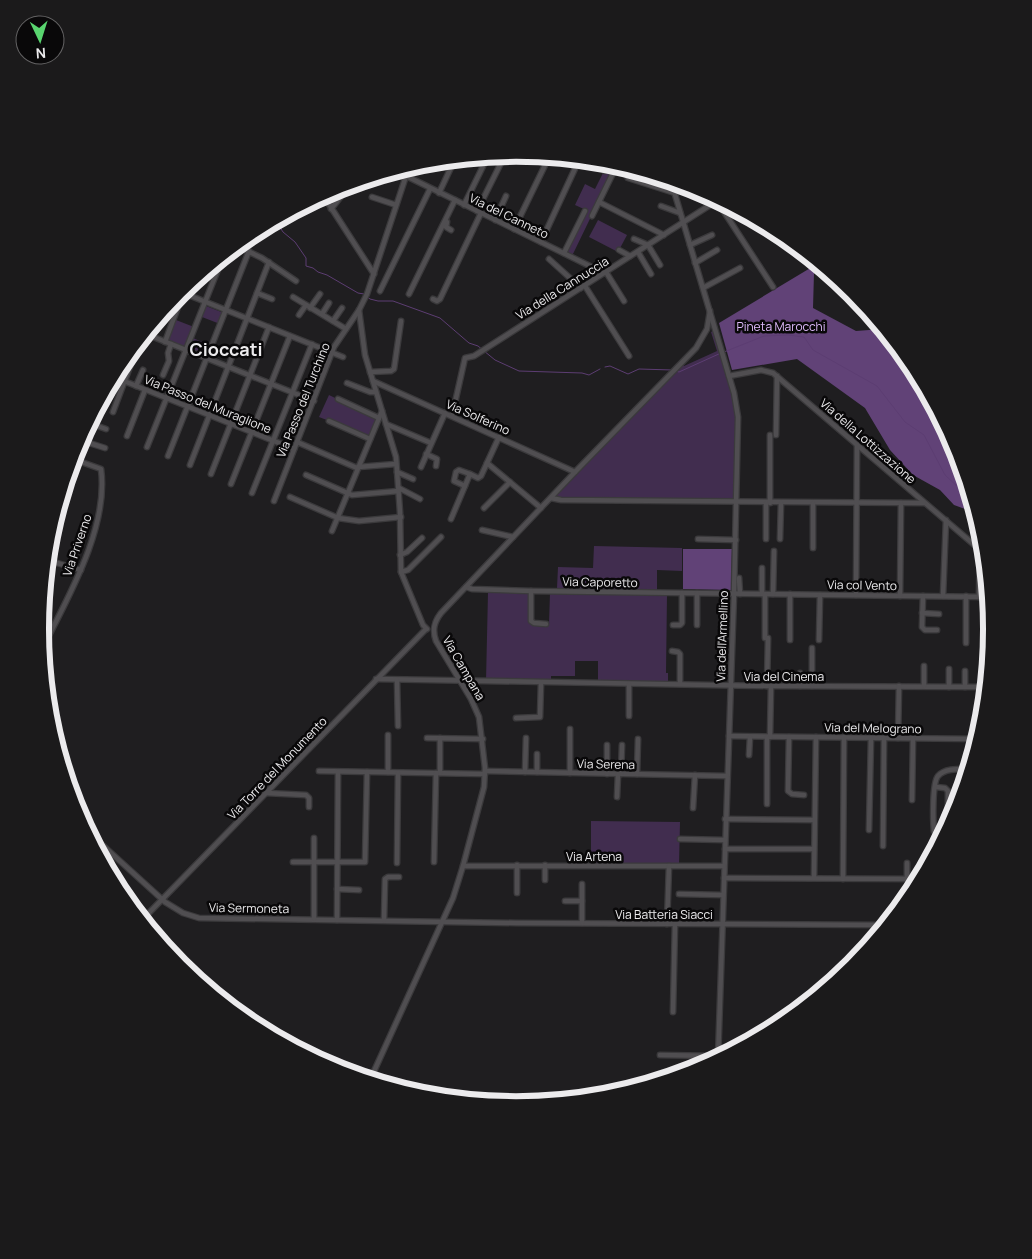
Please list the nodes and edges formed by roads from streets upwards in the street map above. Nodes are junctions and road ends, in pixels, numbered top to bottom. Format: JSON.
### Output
{"nodes":[{"id":1,"x":485,"y":163,"type":"edge"},
{"id":2,"x":501,"y":163,"type":"dead end"},
{"id":3,"x":546,"y":163,"type":"edge"},
{"id":4,"x":577,"y":166,"type":"edge"},
{"id":5,"x":452,"y":167,"type":"edge"},
{"id":6,"x":613,"y":172,"type":"edge"},
{"id":7,"x":406,"y":176,"type":"joint"},
{"id":8,"x":628,"y":178,"type":"dead end"},
{"id":9,"x":430,"y":189,"type":"junction"},
{"id":10,"x":674,"y":190,"type":"edge"},
{"id":11,"x":678,"y":191,"type":"edge"},
{"id":12,"x":439,"y":193,"type":"junction"},
{"id":13,"x":675,"y":193,"type":"junction"},
{"id":14,"x":506,"y":196,"type":"dead end"},
{"id":15,"x":341,"y":197,"type":"edge"},
{"id":16,"x":372,"y":197,"type":"dead end"},
{"id":17,"x":456,"y":201,"type":"junction"},
{"id":18,"x":327,"y":202,"type":"edge"},
{"id":19,"x":599,"y":202,"type":"junction"},
{"id":20,"x":396,"y":205,"type":"junction"},
{"id":21,"x":464,"y":205,"type":"junction"},
{"id":22,"x":711,"y":205,"type":"edge"},
{"id":23,"x":661,"y":206,"type":"dead end"},
{"id":24,"x":332,"y":209,"type":"junction"},
{"id":25,"x":585,"y":210,"type":"dead end"},
{"id":26,"x":724,"y":211,"type":"edge"},
{"id":27,"x":479,"y":212,"type":"junction"},
{"id":28,"x":680,"y":213,"type":"junction"},
{"id":29,"x":592,"y":216,"type":"dead end"},
{"id":30,"x":495,"y":220,"type":"junction"},
{"id":31,"x":683,"y":222,"type":"junction"},
{"id":32,"x":514,"y":229,"type":"junction"},
{"id":33,"x":451,"y":230,"type":"dead end"},
{"id":34,"x":664,"y":235,"type":"junction"},
{"id":35,"x":712,"y":235,"type":"dead end"},
{"id":36,"x":634,"y":238,"type":"dead end"},
{"id":37,"x":541,"y":242,"type":"junction"},
{"id":38,"x":648,"y":245,"type":"junction"},
{"id":39,"x":690,"y":245,"type":"junction"},
{"id":40,"x":245,"y":249,"type":"edge"},
{"id":41,"x":619,"y":250,"type":"dead end"},
{"id":42,"x":717,"y":250,"type":"dead end"},
{"id":43,"x":249,"y":251,"type":"junction"},
{"id":44,"x":638,"y":252,"type":"junction"},
{"id":45,"x":564,"y":253,"type":"junction"},
{"id":46,"x":630,"y":256,"type":"junction"},
{"id":47,"x":549,"y":259,"type":"dead end"},
{"id":48,"x":269,"y":262,"type":"junction"},
{"id":49,"x":695,"y":262,"type":"junction"},
{"id":50,"x":660,"y":265,"type":"dead end"},
{"id":51,"x":740,"y":268,"type":"dead end"},
{"id":52,"x":218,"y":270,"type":"edge"},
{"id":53,"x":605,"y":273,"type":"junction"},
{"id":54,"x":374,"y":274,"type":"junction"},
{"id":55,"x":651,"y":274,"type":"dead end"},
{"id":56,"x":296,"y":281,"type":"dead end"},
{"id":57,"x":583,"y":287,"type":"junction"},
{"id":58,"x":773,"y":287,"type":"dead end"},
{"id":59,"x":703,"y":288,"type":"junction"},
{"id":60,"x":380,"y":290,"type":"dead end"},
{"id":61,"x":257,"y":293,"type":"junction"},
{"id":62,"x":320,"y":294,"type":"dead end"},
{"id":63,"x":409,"y":294,"type":"dead end"},
{"id":64,"x":190,"y":295,"type":"edge"},
{"id":65,"x":293,"y":297,"type":"dead end"},
{"id":66,"x":272,"y":298,"type":"dead end"},
{"id":67,"x":433,"y":299,"type":"dead end"},
{"id":68,"x":624,"y":301,"type":"dead end"},
{"id":69,"x":205,"y":302,"type":"junction"},
{"id":70,"x":329,"y":303,"type":"dead end"},
{"id":71,"x":308,"y":306,"type":"junction"},
{"id":72,"x":342,"y":308,"type":"dead end"},
{"id":73,"x":176,"y":309,"type":"edge"},
{"id":74,"x":226,"y":310,"type":"junction"},
{"id":75,"x":359,"y":310,"type":"junction"},
{"id":76,"x":710,"y":311,"type":"junction"},
{"id":77,"x":322,"y":314,"type":"junction"},
{"id":78,"x":299,"y":315,"type":"dead end"},
{"id":79,"x":247,"y":318,"type":"junction"},
{"id":80,"x":333,"y":321,"type":"junction"},
{"id":81,"x":402,"y":322,"type":"dead end"},
{"id":82,"x":269,"y":327,"type":"junction"},
{"id":83,"x":346,"y":329,"type":"junction"},
{"id":84,"x":290,"y":336,"type":"junction"},
{"id":85,"x":152,"y":337,"type":"edge"},
{"id":86,"x":164,"y":342,"type":"junction"},
{"id":87,"x":171,"y":344,"type":"junction"},
{"id":88,"x":312,"y":344,"type":"junction"},
{"id":89,"x":186,"y":351,"type":"junction"},
{"id":90,"x":332,"y":352,"type":"junction"},
{"id":91,"x":629,"y":356,"type":"dead end"},
{"id":92,"x":344,"y":357,"type":"dead end"},
{"id":93,"x":207,"y":359,"type":"junction"},
{"id":94,"x":131,"y":364,"type":"edge"},
{"id":95,"x":228,"y":367,"type":"junction"},
{"id":96,"x":143,"y":370,"type":"dead end"},
{"id":97,"x":370,"y":372,"type":"junction"},
{"id":98,"x":163,"y":375,"type":"dead end"},
{"id":99,"x":250,"y":376,"type":"junction"},
{"id":100,"x":729,"y":376,"type":"junction"},
{"id":101,"x":777,"y":376,"type":"junction"},
{"id":102,"x":121,"y":380,"type":"edge"},
{"id":103,"x":125,"y":381,"type":"junction"},
{"id":104,"x":373,"y":381,"type":"junction"},
{"id":105,"x":346,"y":383,"type":"dead end"},
{"id":106,"x":271,"y":384,"type":"junction"},
{"id":107,"x":136,"y":386,"type":"junction"},
{"id":108,"x":146,"y":390,"type":"junction"},
{"id":109,"x":292,"y":392,"type":"junction"},
{"id":110,"x":376,"y":392,"type":"junction"},
{"id":111,"x":166,"y":398,"type":"junction"},
{"id":112,"x":338,"y":400,"type":"dead end"},
{"id":113,"x":314,"y":401,"type":"junction"},
{"id":114,"x":188,"y":407,"type":"junction"},
{"id":115,"x":382,"y":411,"type":"junction"},
{"id":116,"x":113,"y":412,"type":"dead end"},
{"id":117,"x":445,"y":413,"type":"junction"},
{"id":118,"x":210,"y":416,"type":"junction"},
{"id":119,"x":452,"y":416,"type":"junction"},
{"id":120,"x":379,"y":418,"type":"junction"},
{"id":121,"x":330,"y":420,"type":"dead end"},
{"id":122,"x":231,"y":424,"type":"junction"},
{"id":123,"x":386,"y":424,"type":"junction"},
{"id":124,"x":96,"y":425,"type":"edge"},
{"id":125,"x":106,"y":429,"type":"dead end"},
{"id":126,"x":252,"y":433,"type":"junction"},
{"id":127,"x":770,"y":435,"type":"dead end"},
{"id":128,"x":776,"y":435,"type":"dead end"},
{"id":129,"x":127,"y":436,"type":"dead end"},
{"id":130,"x":498,"y":437,"type":"junction"},
{"id":131,"x":370,"y":439,"type":"junction"},
{"id":132,"x":273,"y":441,"type":"junction"},
{"id":133,"x":297,"y":442,"type":"junction"},
{"id":134,"x":88,"y":443,"type":"edge"},
{"id":135,"x":431,"y":444,"type":"junction"},
{"id":136,"x":857,"y":445,"type":"junction"},
{"id":137,"x":147,"y":447,"type":"dead end"},
{"id":138,"x":105,"y":448,"type":"dead end"},
{"id":139,"x":294,"y":449,"type":"junction"},
{"id":140,"x":426,"y":454,"type":"junction"},
{"id":141,"x":168,"y":456,"type":"dead end"},
{"id":142,"x":80,"y":462,"type":"edge"},
{"id":143,"x":487,"y":463,"type":"junction"},
{"id":144,"x":396,"y":464,"type":"junction"},
{"id":145,"x":190,"y":465,"type":"dead end"},
{"id":146,"x":436,"y":466,"type":"dead end"},
{"id":147,"x":421,"y":467,"type":"dead end"},
{"id":148,"x":358,"y":468,"type":"junction"},
{"id":149,"x":397,"y":472,"type":"junction"},
{"id":150,"x":575,"y":472,"type":"junction"},
{"id":151,"x":211,"y":474,"type":"dead end"},
{"id":152,"x":470,"y":474,"type":"junction"},
{"id":153,"x":306,"y":475,"type":"dead end"},
{"id":154,"x":413,"y":479,"type":"dead end"},
{"id":155,"x":510,"y":482,"type":"junction"},
{"id":156,"x":231,"y":484,"type":"dead end"},
{"id":157,"x":465,"y":486,"type":"junction"},
{"id":158,"x":399,"y":489,"type":"junction"},
{"id":159,"x":347,"y":493,"type":"junction"},
{"id":160,"x":252,"y":494,"type":"dead end"},
{"id":161,"x":290,"y":497,"type":"dead end"},
{"id":162,"x":551,"y":498,"type":"junction"},
{"id":163,"x":420,"y":499,"type":"dead end"},
{"id":164,"x":274,"y":501,"type":"dead end"},
{"id":165,"x":737,"y":503,"type":"junction"},
{"id":166,"x":768,"y":503,"type":"junction"},
{"id":167,"x":781,"y":503,"type":"junction"},
{"id":168,"x":813,"y":503,"type":"junction"},
{"id":169,"x":857,"y":503,"type":"junction"},
{"id":170,"x":901,"y":503,"type":"junction"},
{"id":171,"x":924,"y":503,"type":"junction"},
{"id":172,"x":484,"y":508,"type":"dead end"},
{"id":173,"x":541,"y":508,"type":"junction"},
{"id":174,"x":401,"y":517,"type":"junction"},
{"id":175,"x":338,"y":518,"type":"junction"},
{"id":176,"x":450,"y":519,"type":"dead end"},
{"id":177,"x":946,"y":520,"type":"junction"},
{"id":178,"x":482,"y":530,"type":"dead end"},
{"id":179,"x":332,"y":531,"type":"dead end"},
{"id":180,"x":441,"y":537,"type":"dead end"},
{"id":181,"x":513,"y":537,"type":"junction"},
{"id":182,"x":422,"y":538,"type":"dead end"},
{"id":183,"x":780,"y":539,"type":"dead end"},
{"id":184,"x":700,"y":540,"type":"dead end"},
{"id":185,"x":766,"y":540,"type":"dead end"},
{"id":186,"x":736,"y":541,"type":"junction"},
{"id":187,"x":975,"y":545,"type":"edge"},
{"id":188,"x":813,"y":548,"type":"dead end"},
{"id":189,"x":774,"y":551,"type":"dead end"},
{"id":190,"x":400,"y":555,"type":"junction"},
{"id":191,"x":54,"y":562,"type":"edge"},
{"id":192,"x":762,"y":568,"type":"dead end"},
{"id":193,"x":81,"y":570,"type":"junction"},
{"id":194,"x":979,"y":570,"type":"edge"},
{"id":195,"x":401,"y":572,"type":"junction"},
{"id":196,"x":740,"y":578,"type":"dead end"},
{"id":197,"x":466,"y":587,"type":"junction"},
{"id":198,"x":531,"y":591,"type":"junction"},
{"id":199,"x":682,"y":593,"type":"junction"},
{"id":200,"x":697,"y":593,"type":"junction"},
{"id":201,"x":737,"y":594,"type":"junction"},
{"id":202,"x":764,"y":594,"type":"junction"},
{"id":203,"x":773,"y":594,"type":"junction"},
{"id":204,"x":790,"y":594,"type":"junction"},
{"id":205,"x":820,"y":594,"type":"junction"},
{"id":206,"x":856,"y":595,"type":"junction"},
{"id":207,"x":900,"y":596,"type":"junction"},
{"id":208,"x":923,"y":596,"type":"junction"},
{"id":209,"x":943,"y":596,"type":"junction"},
{"id":210,"x":966,"y":596,"type":"junction"},
{"id":211,"x":978,"y":596,"type":"junction"},
{"id":212,"x":982,"y":596,"type":"edge"},
{"id":213,"x":922,"y":614,"type":"junction"},
{"id":214,"x":939,"y":614,"type":"dead end"},
{"id":215,"x":546,"y":624,"type":"dead end"},
{"id":216,"x":673,"y":625,"type":"dead end"},
{"id":217,"x":697,"y":625,"type":"dead end"},
{"id":218,"x":433,"y":628,"type":"junction"},
{"id":219,"x":426,"y":629,"type":"junction"},
{"id":220,"x":937,"y":630,"type":"dead end"},
{"id":221,"x":49,"y":635,"type":"edge"},
{"id":222,"x":790,"y":640,"type":"dead end"},
{"id":223,"x":819,"y":640,"type":"dead end"},
{"id":224,"x":966,"y":643,"type":"dead end"},
{"id":225,"x":812,"y":648,"type":"dead end"},
{"id":226,"x":672,"y":652,"type":"dead end"},
{"id":227,"x":924,"y":666,"type":"dead end"},
{"id":228,"x":949,"y":669,"type":"dead end"},
{"id":229,"x":965,"y":671,"type":"dead end"},
{"id":230,"x":800,"y":673,"type":"dead end"},
{"id":231,"x":376,"y":679,"type":"junction"},
{"id":232,"x":397,"y":680,"type":"junction"},
{"id":233,"x":461,"y":682,"type":"junction"},
{"id":234,"x":541,"y":683,"type":"junction"},
{"id":235,"x":629,"y":684,"type":"junction"},
{"id":236,"x":680,"y":684,"type":"junction"},
{"id":237,"x":730,"y":685,"type":"junction"},
{"id":238,"x":769,"y":686,"type":"junction"},
{"id":239,"x":800,"y":686,"type":"junction"},
{"id":240,"x":812,"y":686,"type":"junction"},
{"id":241,"x":899,"y":686,"type":"junction"},
{"id":242,"x":924,"y":686,"type":"junction"},
{"id":243,"x":950,"y":687,"type":"junction"},
{"id":244,"x":965,"y":687,"type":"junction"},
{"id":245,"x":979,"y":687,"type":"edge"},
{"id":246,"x":629,"y":716,"type":"dead end"},
{"id":247,"x":516,"y":718,"type":"dead end"},
{"id":248,"x":398,"y":726,"type":"dead end"},
{"id":249,"x":570,"y":729,"type":"dead end"},
{"id":250,"x":388,"y":735,"type":"dead end"},
{"id":251,"x":729,"y":736,"type":"junction"},
{"id":252,"x":750,"y":737,"type":"junction"},
{"id":253,"x":769,"y":737,"type":"junction"},
{"id":254,"x":789,"y":737,"type":"junction"},
{"id":255,"x":816,"y":737,"type":"junction"},
{"id":256,"x":844,"y":737,"type":"junction"},
{"id":257,"x":427,"y":738,"type":"dead end"},
{"id":258,"x":440,"y":738,"type":"junction"},
{"id":259,"x":526,"y":738,"type":"dead end"},
{"id":260,"x":870,"y":738,"type":"junction"},
{"id":261,"x":884,"y":738,"type":"junction"},
{"id":262,"x":898,"y":738,"type":"junction"},
{"id":263,"x":913,"y":738,"type":"junction"},
{"id":264,"x":483,"y":739,"type":"junction"},
{"id":265,"x":638,"y":739,"type":"dead end"},
{"id":266,"x":970,"y":739,"type":"edge"},
{"id":267,"x":607,"y":745,"type":"dead end"},
{"id":268,"x":622,"y":745,"type":"dead end"},
{"id":269,"x":537,"y":754,"type":"dead end"},
{"id":270,"x":750,"y":755,"type":"dead end"},
{"id":271,"x":962,"y":769,"type":"edge"},
{"id":272,"x":319,"y":771,"type":"dead end"},
{"id":273,"x":338,"y":772,"type":"junction"},
{"id":274,"x":367,"y":772,"type":"junction"},
{"id":275,"x":388,"y":772,"type":"junction"},
{"id":276,"x":398,"y":772,"type":"junction"},
{"id":277,"x":525,"y":772,"type":"junction"},
{"id":278,"x":537,"y":772,"type":"junction"},
{"id":279,"x":438,"y":773,"type":"junction"},
{"id":280,"x":485,"y":773,"type":"junction"},
{"id":281,"x":570,"y":773,"type":"junction"},
{"id":282,"x":607,"y":774,"type":"junction"},
{"id":283,"x":619,"y":774,"type":"junction"},
{"id":284,"x":637,"y":774,"type":"junction"},
{"id":285,"x":695,"y":775,"type":"junction"},
{"id":286,"x":727,"y":776,"type":"junction"},
{"id":287,"x":936,"y":787,"type":"junction"},
{"id":288,"x":266,"y":793,"type":"junction"},
{"id":289,"x":804,"y":795,"type":"dead end"},
{"id":290,"x":617,"y":796,"type":"dead end"},
{"id":291,"x":912,"y":800,"type":"dead end"},
{"id":292,"x":766,"y":804,"type":"dead end"},
{"id":293,"x":308,"y":807,"type":"dead end"},
{"id":294,"x":693,"y":808,"type":"dead end"},
{"id":295,"x":948,"y":808,"type":"edge"},
{"id":296,"x":725,"y":819,"type":"junction"},
{"id":297,"x":814,"y":820,"type":"junction"},
{"id":298,"x":869,"y":830,"type":"dead end"},
{"id":299,"x":934,"y":832,"type":"dead end"},
{"id":300,"x":314,"y":838,"type":"dead end"},
{"id":301,"x":680,"y":839,"type":"dead end"},
{"id":302,"x":725,"y":840,"type":"junction"},
{"id":303,"x":101,"y":844,"type":"edge"},
{"id":304,"x":883,"y":846,"type":"dead end"},
{"id":305,"x":724,"y":848,"type":"junction"},
{"id":306,"x":814,"y":849,"type":"junction"},
{"id":307,"x":293,"y":862,"type":"dead end"},
{"id":308,"x":314,"y":862,"type":"junction"},
{"id":309,"x":337,"y":862,"type":"junction"},
{"id":310,"x":434,"y":862,"type":"dead end"},
{"id":311,"x":397,"y":863,"type":"dead end"},
{"id":312,"x":907,"y":863,"type":"dead end"},
{"id":313,"x":518,"y":865,"type":"junction"},
{"id":314,"x":545,"y":865,"type":"junction"},
{"id":315,"x":463,"y":866,"type":"junction"},
{"id":316,"x":669,"y":866,"type":"junction"},
{"id":317,"x":724,"y":866,"type":"junction"},
{"id":318,"x":400,"y":877,"type":"dead end"},
{"id":319,"x":724,"y":878,"type":"junction"},
{"id":320,"x":814,"y":878,"type":"junction"},
{"id":321,"x":842,"y":879,"type":"junction"},
{"id":322,"x":907,"y":879,"type":"junction"},
{"id":323,"x":911,"y":879,"type":"edge"},
{"id":324,"x":545,"y":880,"type":"dead end"},
{"id":325,"x":582,"y":884,"type":"dead end"},
{"id":326,"x":337,"y":889,"type":"junction"},
{"id":327,"x":360,"y":890,"type":"dead end"},
{"id":328,"x":517,"y":893,"type":"dead end"},
{"id":329,"x":679,"y":894,"type":"dead end"},
{"id":330,"x":723,"y":895,"type":"junction"},
{"id":331,"x":162,"y":900,"type":"junction"},
{"id":332,"x":565,"y":901,"type":"dead end"},
{"id":333,"x":582,"y":901,"type":"junction"},
{"id":334,"x":146,"y":916,"type":"edge"},
{"id":335,"x":314,"y":919,"type":"junction"},
{"id":336,"x":336,"y":920,"type":"junction"},
{"id":337,"x":384,"y":920,"type":"junction"},
{"id":338,"x":443,"y":921,"type":"junction"},
{"id":339,"x":582,"y":923,"type":"junction"},
{"id":340,"x":668,"y":924,"type":"junction"},
{"id":341,"x":675,"y":924,"type":"junction"},
{"id":342,"x":723,"y":924,"type":"junction"},
{"id":343,"x":878,"y":925,"type":"edge"},
{"id":344,"x":673,"y":1012,"type":"dead end"},
{"id":345,"x":718,"y":1051,"type":"edge"},
{"id":346,"x":660,"y":1055,"type":"dead end"},
{"id":347,"x":704,"y":1057,"type":"edge"},
{"id":348,"x":373,"y":1074,"type":"edge"}],
"edges":[{"from":1,"to":21,"type":"street"},
{"from":2,"to":27,"type":"street"},
{"from":3,"to":32,"type":"street"},
{"from":4,"to":37,"type":"street"},
{"from":5,"to":12,"type":"street"},
{"from":6,"to":19,"type":"street"},
{"from":7,"to":9,"type":"street","name":"Via del Canneto"},
{"from":7,"to":20,"type":"street","name":"Via Passo del Turchino"},
{"from":8,"to":13,"type":"street"},
{"from":9,"to":12,"type":"street","name":"Via del Canneto"},
{"from":9,"to":60,"type":"street"},
{"from":10,"to":13,"type":"street","name":"Via dell'Armellino"},
{"from":11,"to":13,"type":"street"},
{"from":12,"to":17,"type":"street","name":"Via del Canneto"},
{"from":13,"to":28,"type":"street","name":"Via dell'Armellino"},
{"from":14,"to":30,"type":"street"},
{"from":15,"to":24,"type":"street"},
{"from":16,"to":20,"type":"street"},
{"from":17,"to":21,"type":"street","name":"Via del Canneto"},
{"from":17,"to":33,"type":"street"},
{"from":17,"to":63,"type":"street"},
{"from":18,"to":24,"type":"street"},
{"from":19,"to":29,"type":"street"},
{"from":19,"to":34,"type":"street"},
{"from":20,"to":54,"type":"street","name":"Via Passo del Turchino"},
{"from":21,"to":27,"type":"street","name":"Via del Canneto"},
{"from":22,"to":31,"type":"street","name":"Via della Cannuccia"},
{"from":23,"to":28,"type":"street"},
{"from":24,"to":54,"type":"street"},
{"from":25,"to":45,"type":"street"},
{"from":26,"to":58,"type":"street"},
{"from":27,"to":30,"type":"street","name":"Via del Canneto"},
{"from":27,"to":67,"type":"street"},
{"from":28,"to":31,"type":"street","name":"Via dell'Armellino"},
{"from":30,"to":32,"type":"street","name":"Via del Canneto"},
{"from":31,"to":34,"type":"street","name":"Via della Cannuccia"},
{"from":31,"to":39,"type":"street","name":"Via dell'Armellino"},
{"from":32,"to":37,"type":"street","name":"Via del Canneto"},
{"from":34,"to":38,"type":"street","name":"Via della Cannuccia"},
{"from":35,"to":39,"type":"street"},
{"from":36,"to":38,"type":"street"},
{"from":37,"to":45,"type":"street","name":"Via del Canneto"},
{"from":38,"to":44,"type":"street","name":"Via della Cannuccia"},
{"from":38,"to":50,"type":"street"},
{"from":39,"to":49,"type":"street","name":"Via dell'Armellino"},
{"from":40,"to":43,"type":"street"},
{"from":41,"to":46,"type":"street"},
{"from":42,"to":49,"type":"street"},
{"from":43,"to":48,"type":"street"},
{"from":43,"to":74,"type":"street"},
{"from":44,"to":46,"type":"street","name":"Via della Cannuccia"},
{"from":44,"to":55,"type":"street"},
{"from":45,"to":53,"type":"street","name":"Via del Canneto"},
{"from":46,"to":53,"type":"street","name":"Via della Cannuccia"},
{"from":47,"to":57,"type":"street"},
{"from":48,"to":56,"type":"street"},
{"from":48,"to":61,"type":"street"},
{"from":49,"to":59,"type":"street","name":"Via dell'Armellino"},
{"from":51,"to":59,"type":"street"},
{"from":52,"to":69,"type":"street"},
{"from":53,"to":57,"type":"street","name":"Via della Cannuccia"},
{"from":53,"to":68,"type":"street"},
{"from":54,"to":75,"type":"street","name":"Via Passo del Turchino"},
{"from":57,"to":91,"type":"street"},
{"from":57,"to":119,"type":"street","name":"Via della Cannuccia"},
{"from":59,"to":76,"type":"street","name":"Via dell'Armellino"},
{"from":61,"to":66,"type":"street"},
{"from":61,"to":79,"type":"street"},
{"from":62,"to":71,"type":"street"},
{"from":64,"to":69,"type":"street"},
{"from":65,"to":71,"type":"street"},
{"from":69,"to":74,"type":"street"},
{"from":69,"to":89,"type":"street"},
{"from":70,"to":77,"type":"street"},
{"from":71,"to":77,"type":"street"},
{"from":71,"to":78,"type":"street"},
{"from":72,"to":80,"type":"street"},
{"from":73,"to":86,"type":"street"},
{"from":74,"to":79,"type":"street"},
{"from":74,"to":93,"type":"street"},
{"from":75,"to":83,"type":"street","name":"Via Passo del Turchino"},
{"from":75,"to":97,"type":"street"},
{"from":76,"to":100,"type":"street","name":"Via dell'Armellino"},
{"from":76,"to":150,"type":"street","name":"Via Campana"},
{"from":77,"to":80,"type":"street"},
{"from":79,"to":82,"type":"street"},
{"from":79,"to":95,"type":"street"},
{"from":80,"to":83,"type":"street"},
{"from":81,"to":97,"type":"street"},
{"from":82,"to":84,"type":"street"},
{"from":82,"to":99,"type":"street"},
{"from":83,"to":90,"type":"street","name":"Via Passo del Turchino"},
{"from":84,"to":88,"type":"street"},
{"from":84,"to":106,"type":"street"},
{"from":85,"to":86,"type":"street"},
{"from":86,"to":87,"type":"street"},
{"from":87,"to":89,"type":"street"},
{"from":87,"to":98,"type":"street"},
{"from":88,"to":90,"type":"street"},
{"from":88,"to":109,"type":"street"},
{"from":89,"to":93,"type":"street"},
{"from":89,"to":111,"type":"street"},
{"from":90,"to":92,"type":"street"},
{"from":90,"to":113,"type":"street","name":"Via Passo del Turchino"},
{"from":93,"to":95,"type":"street"},
{"from":93,"to":114,"type":"street"},
{"from":94,"to":103,"type":"street"},
{"from":95,"to":99,"type":"street"},
{"from":95,"to":118,"type":"street"},
{"from":96,"to":107,"type":"street"},
{"from":97,"to":104,"type":"street"},
{"from":99,"to":106,"type":"street"},
{"from":99,"to":122,"type":"street"},
{"from":100,"to":101,"type":"street","name":"Via della Lottizzazione"},
{"from":100,"to":165,"type":"street","name":"Via dell'Armellino"},
{"from":101,"to":128,"type":"street"},
{"from":101,"to":136,"type":"street","name":"Via della Lottizzazione"},
{"from":102,"to":103,"type":"street","name":"Via Passo del Muraglione"},
{"from":103,"to":107,"type":"street","name":"Via Passo del Muraglione"},
{"from":103,"to":116,"type":"street"},
{"from":104,"to":110,"type":"street"},
{"from":104,"to":117,"type":"street","name":"Via Solferino"},
{"from":105,"to":110,"type":"street"},
{"from":106,"to":109,"type":"street"},
{"from":106,"to":126,"type":"street"},
{"from":107,"to":108,"type":"street","name":"Via Passo del Muraglione"},
{"from":108,"to":111,"type":"street","name":"Via Passo del Muraglione"},
{"from":108,"to":129,"type":"street"},
{"from":109,"to":113,"type":"street"},
{"from":109,"to":132,"type":"street"},
{"from":110,"to":115,"type":"street"},
{"from":111,"to":114,"type":"street","name":"Via Passo del Muraglione"},
{"from":111,"to":137,"type":"street"},
{"from":112,"to":120,"type":"street"},
{"from":113,"to":133,"type":"street","name":"Via Passo del Turchino"},
{"from":114,"to":118,"type":"street","name":"Via Passo del Muraglione"},
{"from":114,"to":141,"type":"street"},
{"from":115,"to":120,"type":"street"},
{"from":115,"to":123,"type":"street"},
{"from":117,"to":119,"type":"street","name":"Via Solferino"},
{"from":117,"to":135,"type":"street"},
{"from":118,"to":122,"type":"street","name":"Via Passo del Muraglione"},
{"from":118,"to":145,"type":"street"},
{"from":119,"to":130,"type":"street","name":"Via Solferino"},
{"from":120,"to":131,"type":"street"},
{"from":121,"to":131,"type":"street"},
{"from":122,"to":126,"type":"street","name":"Via Passo del Muraglione"},
{"from":122,"to":151,"type":"street"},
{"from":123,"to":135,"type":"street"},
{"from":123,"to":144,"type":"street"},
{"from":124,"to":125,"type":"street"},
{"from":126,"to":132,"type":"street","name":"Via Passo del Muraglione"},
{"from":126,"to":156,"type":"street"},
{"from":127,"to":166,"type":"street"},
{"from":130,"to":143,"type":"street"},
{"from":130,"to":150,"type":"street","name":"Via Solferino"},
{"from":131,"to":148,"type":"street"},
{"from":132,"to":139,"type":"street","name":"Via Passo del Muraglione"},
{"from":132,"to":160,"type":"street"},
{"from":133,"to":139,"type":"street","name":"Via Passo del Turchino"},
{"from":133,"to":148,"type":"street"},
{"from":134,"to":138,"type":"street"},
{"from":135,"to":140,"type":"street"},
{"from":136,"to":169,"type":"street"},
{"from":136,"to":171,"type":"street","name":"Via della Lottizzazione"},
{"from":139,"to":164,"type":"street","name":"Via Passo del Turchino"},
{"from":140,"to":146,"type":"street"},
{"from":140,"to":147,"type":"street"},
{"from":142,"to":193,"type":"street","name":"Via Priverno"},
{"from":143,"to":152,"type":"street"},
{"from":143,"to":155,"type":"street"},
{"from":144,"to":148,"type":"street"},
{"from":144,"to":149,"type":"street"},
{"from":148,"to":159,"type":"street"},
{"from":149,"to":154,"type":"street"},
{"from":149,"to":158,"type":"street"},
{"from":150,"to":162,"type":"street","name":"Via Campana"},
{"from":152,"to":157,"type":"street"},
{"from":152,"to":157,"type":"street"},
{"from":153,"to":159,"type":"street"},
{"from":155,"to":172,"type":"street"},
{"from":155,"to":173,"type":"street"},
{"from":157,"to":176,"type":"street"},
{"from":158,"to":159,"type":"street"},
{"from":158,"to":163,"type":"street"},
{"from":158,"to":174,"type":"street"},
{"from":159,"to":175,"type":"street"},
{"from":161,"to":175,"type":"street"},
{"from":162,"to":165,"type":"street"},
{"from":162,"to":173,"type":"street","name":"Via Campana"},
{"from":165,"to":166,"type":"street"},
{"from":165,"to":186,"type":"street","name":"Via dell'Armellino"},
{"from":166,"to":167,"type":"street"},
{"from":166,"to":185,"type":"street"},
{"from":167,"to":168,"type":"street"},
{"from":167,"to":183,"type":"street"},
{"from":168,"to":169,"type":"street"},
{"from":168,"to":188,"type":"street"},
{"from":169,"to":170,"type":"street"},
{"from":169,"to":206,"type":"street"},
{"from":170,"to":171,"type":"street"},
{"from":170,"to":207,"type":"street"},
{"from":171,"to":177,"type":"street","name":"Via della Lottizzazione"},
{"from":173,"to":181,"type":"street","name":"Via Campana"},
{"from":174,"to":175,"type":"street"},
{"from":174,"to":190,"type":"street"},
{"from":175,"to":179,"type":"street"},
{"from":177,"to":187,"type":"street","name":"Via della Lottizzazione"},
{"from":177,"to":209,"type":"street"},
{"from":178,"to":181,"type":"street"},
{"from":180,"to":195,"type":"street"},
{"from":181,"to":197,"type":"street","name":"Via Campana"},
{"from":182,"to":190,"type":"street"},
{"from":184,"to":186,"type":"street"},
{"from":186,"to":201,"type":"street","name":"Via dell'Armellino"},
{"from":189,"to":203,"type":"street"},
{"from":190,"to":195,"type":"street"},
{"from":191,"to":193,"type":"street"},
{"from":192,"to":202,"type":"street"},
{"from":193,"to":221,"type":"street","name":"Via Priverno"},
{"from":194,"to":211,"type":"street"},
{"from":195,"to":219,"type":"street"},
{"from":196,"to":201,"type":"street"},
{"from":197,"to":198,"type":"street","name":"Via Caporetto"},
{"from":197,"to":218,"type":"street","name":"Via Campana"},
{"from":198,"to":199,"type":"street","name":"Via Caporetto"},
{"from":198,"to":215,"type":"street"},
{"from":199,"to":200,"type":"street","name":"Via Caporetto"},
{"from":199,"to":216,"type":"street"},
{"from":200,"to":201,"type":"street","name":"Via Caporetto"},
{"from":200,"to":217,"type":"street"},
{"from":201,"to":202,"type":"street","name":"Via col Vento"},
{"from":201,"to":237,"type":"street","name":"Via dell'Armellino"},
{"from":202,"to":203,"type":"street","name":"Via col Vento"},
{"from":202,"to":238,"type":"street"},
{"from":203,"to":204,"type":"street","name":"Via col Vento"},
{"from":204,"to":205,"type":"street","name":"Via col Vento"},
{"from":204,"to":222,"type":"street"},
{"from":205,"to":206,"type":"street","name":"Via col Vento"},
{"from":205,"to":223,"type":"street"},
{"from":206,"to":207,"type":"street","name":"Via col Vento"},
{"from":207,"to":208,"type":"street","name":"Via col Vento"},
{"from":208,"to":209,"type":"street","name":"Via col Vento"},
{"from":208,"to":213,"type":"street"},
{"from":209,"to":210,"type":"street","name":"Via col Vento"},
{"from":210,"to":211,"type":"street","name":"Via col Vento"},
{"from":210,"to":224,"type":"street"},
{"from":211,"to":212,"type":"street","name":"Via col Vento"},
{"from":213,"to":214,"type":"street"},
{"from":213,"to":220,"type":"street"},
{"from":218,"to":219,"type":"street"},
{"from":218,"to":233,"type":"street","name":"Via Campana"},
{"from":219,"to":231,"type":"street","name":"Via Torre del Monumento"},
{"from":225,"to":240,"type":"street"},
{"from":226,"to":236,"type":"street"},
{"from":227,"to":242,"type":"street"},
{"from":228,"to":243,"type":"street"},
{"from":229,"to":244,"type":"street"},
{"from":230,"to":239,"type":"street"},
{"from":231,"to":232,"type":"street","name":"Via del Cinema"},
{"from":231,"to":288,"type":"street","name":"Via Torre del Monumento"},
{"from":232,"to":233,"type":"street","name":"Via del Cinema"},
{"from":232,"to":248,"type":"street"},
{"from":233,"to":234,"type":"street","name":"Via del Cinema"},
{"from":233,"to":264,"type":"street","name":"Via Campana"},
{"from":234,"to":235,"type":"street","name":"Via del Cinema"},
{"from":234,"to":247,"type":"street"},
{"from":235,"to":236,"type":"street","name":"Via del Cinema"},
{"from":235,"to":246,"type":"street"},
{"from":236,"to":237,"type":"street","name":"Via del Cinema"},
{"from":237,"to":238,"type":"street","name":"Via del Cinema"},
{"from":237,"to":251,"type":"street","name":"Via dell'Armellino"},
{"from":238,"to":239,"type":"street","name":"Via del Cinema"},
{"from":238,"to":253,"type":"street"},
{"from":239,"to":240,"type":"street","name":"Via del Cinema"},
{"from":240,"to":241,"type":"street","name":"Via del Cinema"},
{"from":241,"to":242,"type":"street","name":"Via del Cinema"},
{"from":241,"to":262,"type":"street"},
{"from":242,"to":243,"type":"street","name":"Via del Cinema"},
{"from":243,"to":244,"type":"street","name":"Via del Cinema"},
{"from":244,"to":245,"type":"street","name":"Via del Cinema"},
{"from":249,"to":281,"type":"street"},
{"from":250,"to":275,"type":"street"},
{"from":251,"to":252,"type":"street","name":"Via del Melograno"},
{"from":251,"to":286,"type":"street","name":"Via dell'Armellino"},
{"from":252,"to":253,"type":"street","name":"Via del Melograno"},
{"from":252,"to":270,"type":"street"},
{"from":253,"to":254,"type":"street","name":"Via del Melograno"},
{"from":253,"to":292,"type":"street"},
{"from":254,"to":255,"type":"street","name":"Via del Melograno"},
{"from":254,"to":289,"type":"street"},
{"from":255,"to":256,"type":"street","name":"Via del Melograno"},
{"from":255,"to":297,"type":"street"},
{"from":256,"to":260,"type":"street","name":"Via del Melograno"},
{"from":256,"to":321,"type":"street"},
{"from":257,"to":258,"type":"street"},
{"from":258,"to":264,"type":"street"},
{"from":258,"to":279,"type":"street"},
{"from":259,"to":277,"type":"street"},
{"from":260,"to":261,"type":"street","name":"Via del Melograno"},
{"from":260,"to":298,"type":"street"},
{"from":261,"to":262,"type":"street","name":"Via del Melograno"},
{"from":261,"to":304,"type":"street"},
{"from":262,"to":263,"type":"street","name":"Via del Melograno"},
{"from":263,"to":266,"type":"street","name":"Via del Melograno"},
{"from":263,"to":291,"type":"street"},
{"from":264,"to":280,"type":"street","name":"Via Campana"},
{"from":265,"to":284,"type":"street"},
{"from":267,"to":282,"type":"street"},
{"from":268,"to":283,"type":"street"},
{"from":269,"to":278,"type":"street"},
{"from":271,"to":287,"type":"street"},
{"from":272,"to":273,"type":"street","name":"Via Serena"},
{"from":273,"to":274,"type":"street","name":"Via Serena"},
{"from":273,"to":309,"type":"street"},
{"from":274,"to":275,"type":"street","name":"Via Serena"},
{"from":274,"to":309,"type":"street"},
{"from":275,"to":276,"type":"street","name":"Via Serena"},
{"from":276,"to":279,"type":"street","name":"Via Serena"},
{"from":276,"to":311,"type":"street"},
{"from":277,"to":278,"type":"street","name":"Via Serena"},
{"from":277,"to":280,"type":"street","name":"Via Serena"},
{"from":278,"to":281,"type":"street","name":"Via Serena"},
{"from":279,"to":280,"type":"street","name":"Via Serena"},
{"from":279,"to":310,"type":"street"},
{"from":280,"to":315,"type":"street","name":"Via Campana"},
{"from":281,"to":282,"type":"street","name":"Via Serena"},
{"from":282,"to":283,"type":"street","name":"Via Serena"},
{"from":283,"to":284,"type":"street","name":"Via Serena"},
{"from":283,"to":290,"type":"street"},
{"from":284,"to":285,"type":"street","name":"Via Serena"},
{"from":285,"to":286,"type":"street","name":"Via Serena"},
{"from":285,"to":294,"type":"street"},
{"from":286,"to":296,"type":"street","name":"Via dell'Armellino"},
{"from":287,"to":295,"type":"street"},
{"from":287,"to":299,"type":"street"},
{"from":288,"to":293,"type":"street"},
{"from":288,"to":331,"type":"street","name":"Via Torre del Monumento"},
{"from":296,"to":297,"type":"street"},
{"from":296,"to":302,"type":"street","name":"Via dell'Armellino"},
{"from":297,"to":306,"type":"street"},
{"from":300,"to":308,"type":"street"},
{"from":301,"to":302,"type":"street"},
{"from":302,"to":305,"type":"street","name":"Via dell'Armellino"},
{"from":303,"to":331,"type":"street","name":"Via Sermoneta"},
{"from":305,"to":306,"type":"street"},
{"from":305,"to":317,"type":"street","name":"Via dell'Armellino"},
{"from":306,"to":320,"type":"street"},
{"from":307,"to":308,"type":"street"},
{"from":308,"to":309,"type":"street"},
{"from":308,"to":335,"type":"street"},
{"from":309,"to":326,"type":"street"},
{"from":312,"to":322,"type":"street"},
{"from":313,"to":314,"type":"street","name":"Via Artena"},
{"from":313,"to":315,"type":"street","name":"Via Artena"},
{"from":313,"to":328,"type":"street"},
{"from":314,"to":316,"type":"street","name":"Via Artena"},
{"from":314,"to":324,"type":"street"},
{"from":315,"to":338,"type":"street","name":"Via Campana"},
{"from":316,"to":317,"type":"street","name":"Via Artena"},
{"from":316,"to":340,"type":"street"},
{"from":317,"to":319,"type":"street","name":"Via dell'Armellino"},
{"from":318,"to":337,"type":"street"},
{"from":319,"to":320,"type":"street"},
{"from":319,"to":330,"type":"street","name":"Via dell'Armellino"},
{"from":320,"to":321,"type":"street"},
{"from":321,"to":322,"type":"street"},
{"from":322,"to":323,"type":"street"},
{"from":325,"to":333,"type":"street"},
{"from":326,"to":327,"type":"street"},
{"from":326,"to":336,"type":"street"},
{"from":329,"to":330,"type":"street"},
{"from":330,"to":342,"type":"street","name":"Via dell'Armellino"},
{"from":331,"to":334,"type":"street","name":"Via Torre del Monumento"},
{"from":331,"to":335,"type":"street","name":"Via Sermoneta"},
{"from":332,"to":333,"type":"street"},
{"from":333,"to":339,"type":"street"},
{"from":335,"to":336,"type":"street","name":"Via Sermoneta"},
{"from":336,"to":337,"type":"street","name":"Via Sermoneta"},
{"from":337,"to":338,"type":"street","name":"Via Sermoneta"},
{"from":338,"to":339,"type":"street","name":"Via Batteria Siacci"},
{"from":338,"to":348,"type":"street","name":"Via Campana"},
{"from":339,"to":340,"type":"street","name":"Via Batteria Siacci"},
{"from":340,"to":341,"type":"street","name":"Via Batteria Siacci"},
{"from":341,"to":342,"type":"street","name":"Via Batteria Siacci"},
{"from":341,"to":344,"type":"street"},
{"from":342,"to":343,"type":"street","name":"Via Batteria Siacci"},
{"from":342,"to":345,"type":"street","name":"Via dell'Armellino"},
{"from":346,"to":347,"type":"street"}]}
